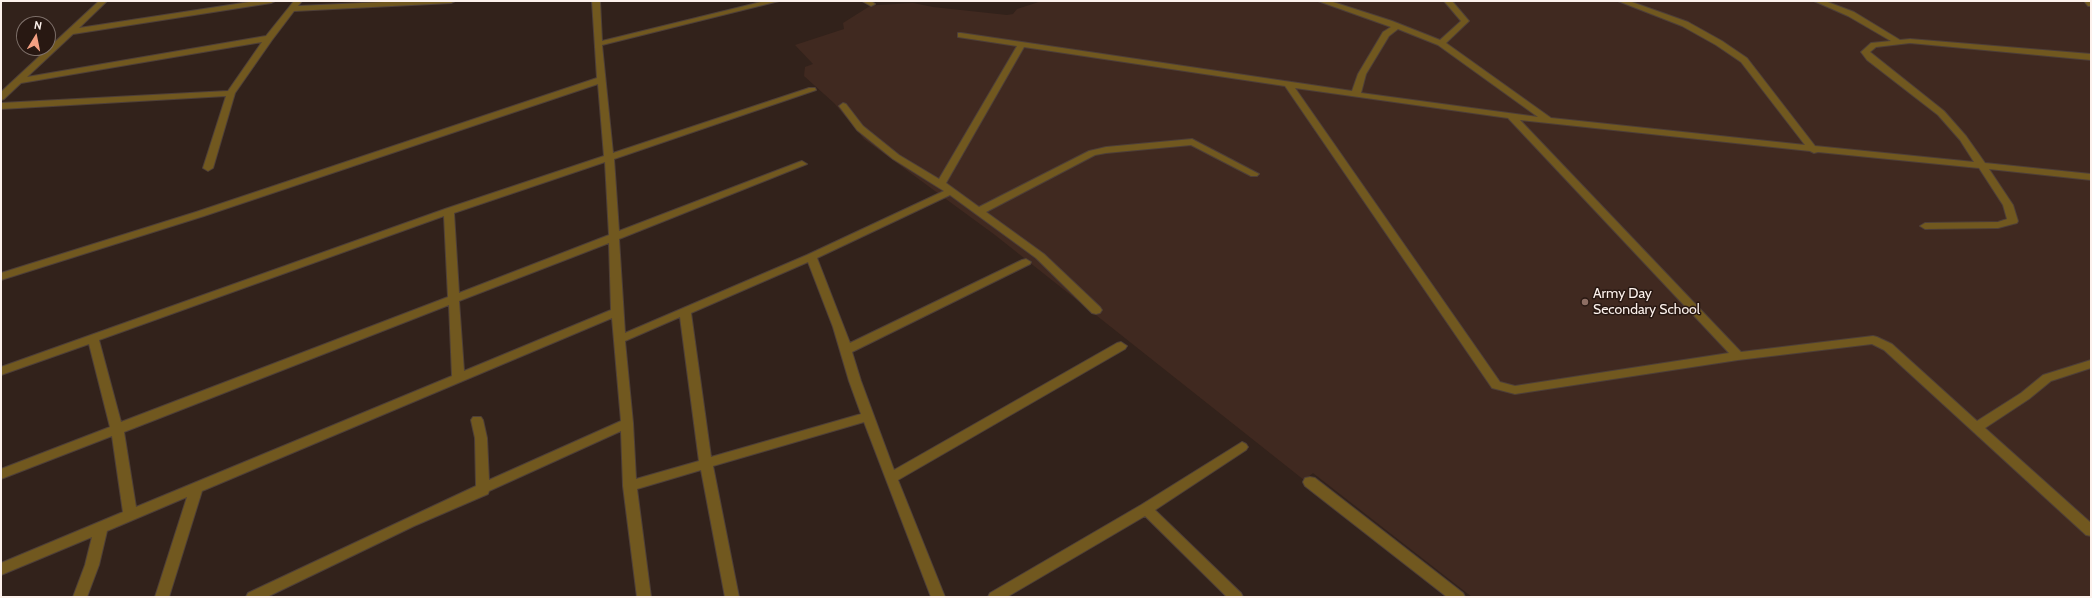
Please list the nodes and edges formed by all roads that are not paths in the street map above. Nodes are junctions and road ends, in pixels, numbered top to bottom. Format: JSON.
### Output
{"nodes":[{"id":1,"x":103,"y":1,"type":"edge"},
{"id":2,"x":271,"y":1,"type":"edge"},
{"id":3,"x":298,"y":1,"type":"edge"},
{"id":4,"x":451,"y":1,"type":"edge"},
{"id":5,"x":596,"y":1,"type":"edge"},
{"id":6,"x":775,"y":1,"type":"edge"},
{"id":7,"x":1322,"y":1,"type":"edge"},
{"id":8,"x":1448,"y":1,"type":"edge"},
{"id":9,"x":1622,"y":1,"type":"edge"},
{"id":10,"x":1818,"y":1,"type":"edge"},
{"id":11,"x":2088,"y":1,"type":"edge"},
{"id":12,"x":376,"y":3,"type":"edge"},
{"id":13,"x":2091,"y":4,"type":"edge"},
{"id":14,"x":292,"y":9,"type":"junction"},
{"id":15,"x":1397,"y":26,"type":"junction"},
{"id":16,"x":69,"y":32,"type":"junction"},
{"id":17,"x":961,"y":35,"type":"dead end"},
{"id":18,"x":269,"y":38,"type":"junction"},
{"id":19,"x":1897,"y":41,"type":"junction"},
{"id":20,"x":1441,"y":43,"type":"junction"},
{"id":21,"x":598,"y":44,"type":"junction"},
{"id":22,"x":1022,"y":44,"type":"junction"},
{"id":23,"x":2091,"y":57,"type":"edge"},
{"id":24,"x":601,"y":80,"type":"junction"},
{"id":25,"x":18,"y":81,"type":"junction"},
{"id":26,"x":1288,"y":84,"type":"junction"},
{"id":27,"x":812,"y":90,"type":"dead end"},
{"id":28,"x":231,"y":93,"type":"junction"},
{"id":29,"x":1356,"y":94,"type":"junction"},
{"id":30,"x":1,"y":97,"type":"edge"},
{"id":31,"x":1,"y":106,"type":"edge"},
{"id":32,"x":843,"y":106,"type":"dead end"},
{"id":33,"x":1511,"y":116,"type":"junction"},
{"id":34,"x":1550,"y":121,"type":"junction"},
{"id":35,"x":1814,"y":150,"type":"junction"},
{"id":36,"x":609,"y":159,"type":"junction"},
{"id":37,"x":802,"y":164,"type":"dead end"},
{"id":38,"x":1982,"y":167,"type":"junction"},
{"id":39,"x":208,"y":168,"type":"dead end"},
{"id":40,"x":1254,"y":174,"type":"dead end"},
{"id":41,"x":2091,"y":177,"type":"edge"},
{"id":42,"x":941,"y":184,"type":"junction"},
{"id":43,"x":951,"y":191,"type":"junction"},
{"id":44,"x":979,"y":211,"type":"junction"},
{"id":45,"x":448,"y":212,"type":"junction"},
{"id":46,"x":1925,"y":226,"type":"dead end"},
{"id":47,"x":613,"y":238,"type":"junction"},
{"id":48,"x":811,"y":257,"type":"junction"},
{"id":49,"x":1026,"y":262,"type":"dead end"},
{"id":50,"x":1,"y":277,"type":"edge"},
{"id":51,"x":452,"y":299,"type":"junction"},
{"id":52,"x":1096,"y":310,"type":"dead end"},
{"id":53,"x":685,"y":311,"type":"junction"},
{"id":54,"x":617,"y":312,"type":"junction"},
{"id":55,"x":93,"y":338,"type":"junction"},
{"id":56,"x":620,"y":339,"type":"junction"},
{"id":57,"x":1121,"y":346,"type":"dead end"},
{"id":58,"x":846,"y":350,"type":"junction"},
{"id":59,"x":1738,"y":356,"type":"junction"},
{"id":60,"x":2091,"y":364,"type":"edge"},
{"id":61,"x":1,"y":371,"type":"edge"},
{"id":62,"x":458,"y":378,"type":"junction"},
{"id":63,"x":868,"y":416,"type":"junction"},
{"id":64,"x":477,"y":420,"type":"dead end"},
{"id":65,"x":628,"y":423,"type":"junction"},
{"id":66,"x":1976,"y":427,"type":"junction"},
{"id":67,"x":117,"y":429,"type":"junction"},
{"id":68,"x":1242,"y":447,"type":"dead end"},
{"id":69,"x":706,"y":464,"type":"junction"},
{"id":70,"x":1,"y":474,"type":"edge"},
{"id":71,"x":891,"y":478,"type":"junction"},
{"id":72,"x":1310,"y":482,"type":"dead end"},
{"id":73,"x":630,"y":486,"type":"junction"},
{"id":74,"x":197,"y":487,"type":"junction"},
{"id":75,"x":483,"y":490,"type":"junction"},
{"id":76,"x":1146,"y":509,"type":"junction"},
{"id":77,"x":130,"y":514,"type":"junction"},
{"id":78,"x":101,"y":527,"type":"junction"},
{"id":79,"x":2091,"y":532,"type":"edge"},
{"id":80,"x":1,"y":569,"type":"edge"},
{"id":81,"x":80,"y":597,"type":"edge"},
{"id":82,"x":162,"y":597,"type":"edge"},
{"id":83,"x":253,"y":597,"type":"edge"},
{"id":84,"x":644,"y":597,"type":"edge"},
{"id":85,"x":732,"y":597,"type":"edge"},
{"id":86,"x":938,"y":597,"type":"edge"},
{"id":87,"x":995,"y":597,"type":"edge"},
{"id":88,"x":1236,"y":597,"type":"edge"},
{"id":89,"x":1458,"y":597,"type":"edge"}],
"edges":[{"from":1,"to":16,"type":"street"},
{"from":2,"to":16,"type":"street"},
{"from":3,"to":14,"type":"street"},
{"from":4,"to":12,"type":"street"},
{"from":5,"to":21,"type":"street"},
{"from":6,"to":21,"type":"street"},
{"from":7,"to":15,"type":"street"},
{"from":8,"to":20,"type":"street"},
{"from":9,"to":35,"type":"street"},
{"from":10,"to":19,"type":"street"},
{"from":11,"to":13,"type":"street"},
{"from":12,"to":14,"type":"street"},
{"from":14,"to":18,"type":"street"},
{"from":15,"to":20,"type":"street"},
{"from":15,"to":29,"type":"street"},
{"from":16,"to":25,"type":"street"},
{"from":17,"to":22,"type":"street"},
{"from":18,"to":25,"type":"street"},
{"from":18,"to":28,"type":"street"},
{"from":19,"to":23,"type":"street"},
{"from":19,"to":38,"type":"street"},
{"from":20,"to":34,"type":"street"},
{"from":21,"to":24,"type":"street"},
{"from":22,"to":26,"type":"street"},
{"from":22,"to":42,"type":"street"},
{"from":24,"to":36,"type":"street"},
{"from":24,"to":50,"type":"street"},
{"from":25,"to":30,"type":"street"},
{"from":26,"to":29,"type":"street"},
{"from":26,"to":59,"type":"street"},
{"from":27,"to":36,"type":"street"},
{"from":28,"to":31,"type":"street"},
{"from":28,"to":39,"type":"street"},
{"from":29,"to":33,"type":"street"},
{"from":32,"to":42,"type":"street"},
{"from":33,"to":34,"type":"street"},
{"from":33,"to":59,"type":"street"},
{"from":34,"to":35,"type":"street"},
{"from":35,"to":38,"type":"street"},
{"from":36,"to":45,"type":"street"},
{"from":36,"to":47,"type":"street"},
{"from":37,"to":47,"type":"street"},
{"from":38,"to":41,"type":"street"},
{"from":38,"to":46,"type":"street"},
{"from":40,"to":44,"type":"street"},
{"from":42,"to":43,"type":"street"},
{"from":43,"to":44,"type":"street"},
{"from":43,"to":48,"type":"street"},
{"from":44,"to":52,"type":"street"},
{"from":45,"to":51,"type":"street"},
{"from":45,"to":55,"type":"street"},
{"from":47,"to":51,"type":"street"},
{"from":47,"to":54,"type":"street"},
{"from":48,"to":53,"type":"street"},
{"from":48,"to":58,"type":"street"},
{"from":49,"to":58,"type":"street"},
{"from":51,"to":62,"type":"street"},
{"from":51,"to":67,"type":"street"},
{"from":53,"to":56,"type":"street"},
{"from":53,"to":69,"type":"street"},
{"from":54,"to":56,"type":"street"},
{"from":54,"to":62,"type":"street"},
{"from":55,"to":61,"type":"street"},
{"from":55,"to":67,"type":"street"},
{"from":56,"to":65,"type":"street"},
{"from":57,"to":71,"type":"street"},
{"from":58,"to":63,"type":"street"},
{"from":59,"to":66,"type":"street"},
{"from":60,"to":66,"type":"street"},
{"from":62,"to":74,"type":"street"},
{"from":63,"to":69,"type":"street"},
{"from":63,"to":71,"type":"street"},
{"from":64,"to":75,"type":"street"},
{"from":65,"to":73,"type":"street"},
{"from":65,"to":75,"type":"street"},
{"from":66,"to":79,"type":"street"},
{"from":67,"to":70,"type":"street"},
{"from":67,"to":77,"type":"street"},
{"from":68,"to":76,"type":"street"},
{"from":69,"to":73,"type":"street"},
{"from":69,"to":85,"type":"street"},
{"from":71,"to":86,"type":"street"},
{"from":72,"to":89,"type":"street"},
{"from":73,"to":84,"type":"street"},
{"from":74,"to":77,"type":"street"},
{"from":74,"to":82,"type":"street"},
{"from":75,"to":83,"type":"street"},
{"from":76,"to":87,"type":"street"},
{"from":76,"to":88,"type":"street"},
{"from":77,"to":78,"type":"street"},
{"from":78,"to":80,"type":"street"},
{"from":78,"to":81,"type":"street"}]}
